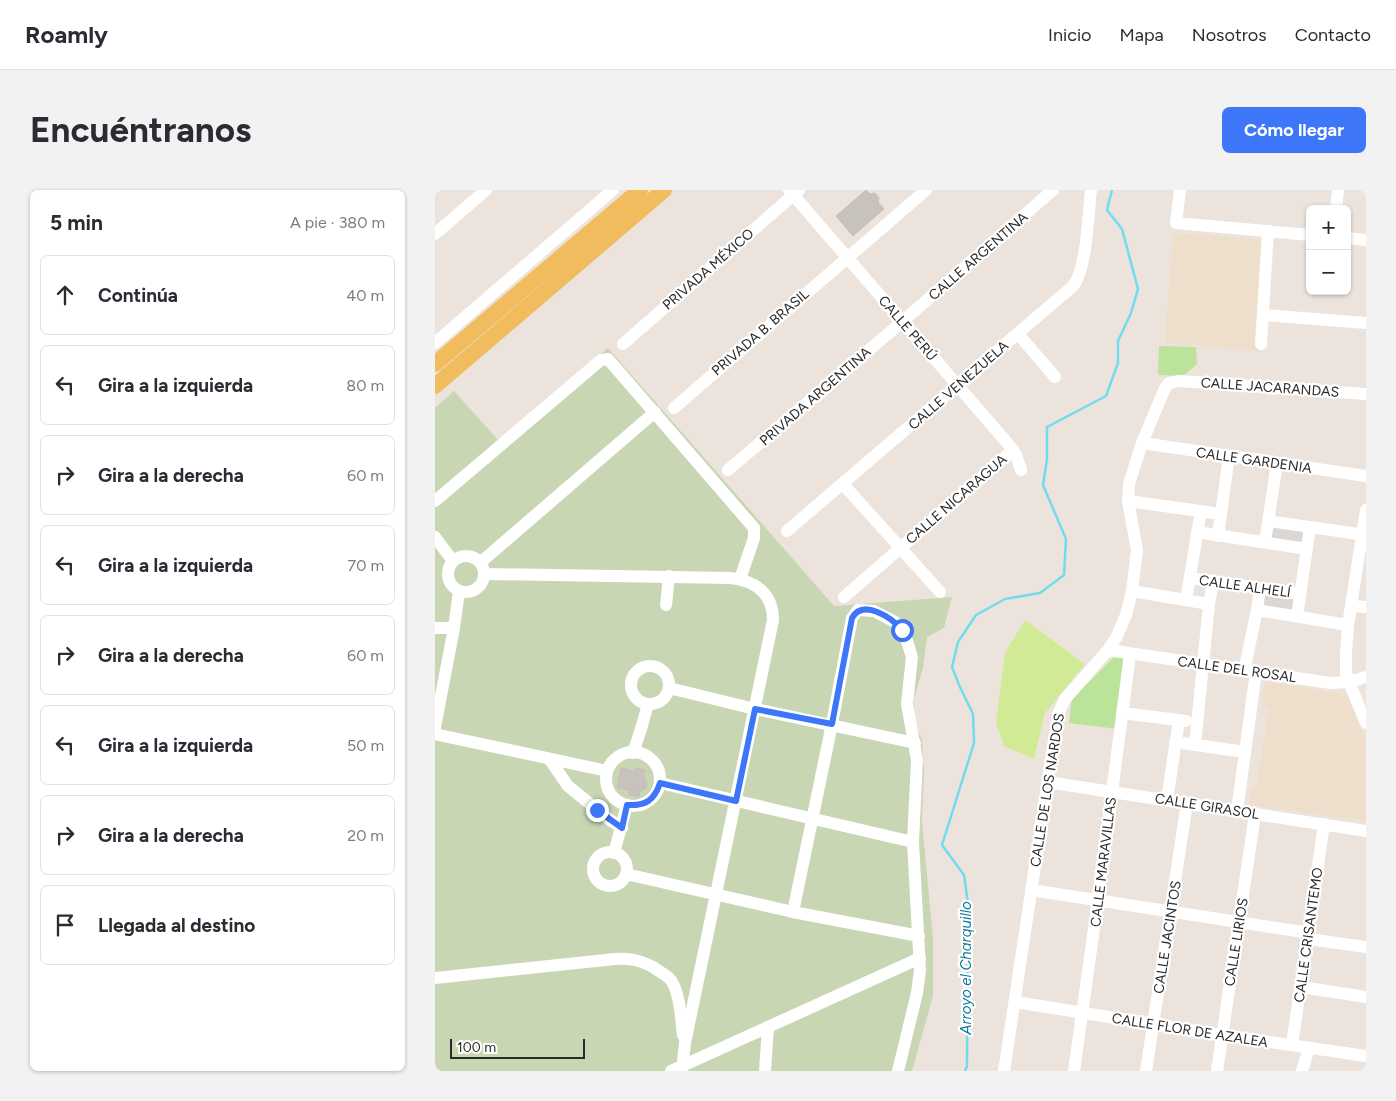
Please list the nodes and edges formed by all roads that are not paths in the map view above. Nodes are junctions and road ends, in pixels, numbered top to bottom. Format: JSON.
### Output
{"nodes":[{"id":1,"x":486,"y":190,"type":"edge"},
{"id":2,"x":613,"y":190,"type":"edge"},
{"id":3,"x":640,"y":190,"type":"edge"},
{"id":4,"x":664,"y":190,"type":"edge"},
{"id":5,"x":926,"y":190,"type":"edge"},
{"id":6,"x":1053,"y":190,"type":"edge"},
{"id":7,"x":1091,"y":190,"type":"edge"},
{"id":8,"x":1180,"y":190,"type":"edge"},
{"id":9,"x":1338,"y":190,"type":"edge"},
{"id":10,"x":794,"y":192,"type":"edge"},
{"id":11,"x":1336,"y":205,"type":"edge"},
{"id":12,"x":1268,"y":231,"type":"junction"},
{"id":13,"x":435,"y":234,"type":"edge"},
{"id":14,"x":1306,"y":235,"type":"edge"},
{"id":15,"x":1351,"y":238,"type":"edge"},
{"id":16,"x":1366,"y":240,"type":"edge"},
{"id":17,"x":550,"y":256,"type":"junction"},
{"id":18,"x":847,"y":257,"type":"junction"},
{"id":19,"x":1263,"y":315,"type":"junction"},
{"id":20,"x":903,"y":321,"type":"junction"},
{"id":21,"x":1366,"y":322,"type":"edge"},
{"id":22,"x":1018,"y":334,"type":"junction"},
{"id":23,"x":435,"y":343,"type":"edge"},
{"id":24,"x":623,"y":344,"type":"dead end"},
{"id":25,"x":1261,"y":344,"type":"dead end"},
{"id":26,"x":435,"y":364,"type":"edge"},
{"id":27,"x":1055,"y":377,"type":"dead end"},
{"id":28,"x":437,"y":378,"type":"edge"},
{"id":29,"x":957,"y":386,"type":"junction"},
{"id":30,"x":1366,"y":394,"type":"edge"},
{"id":31,"x":673,"y":408,"type":"dead end"},
{"id":32,"x":655,"y":412,"type":"junction"},
{"id":33,"x":1142,"y":443,"type":"junction"},
{"id":34,"x":1013,"y":450,"type":"junction"},
{"id":35,"x":1229,"y":456,"type":"junction"},
{"id":36,"x":1277,"y":463,"type":"junction"},
{"id":37,"x":728,"y":470,"type":"dead end"},
{"id":38,"x":1021,"y":470,"type":"dead end"},
{"id":39,"x":1366,"y":476,"type":"edge"},
{"id":40,"x":843,"y":484,"type":"junction"},
{"id":41,"x":435,"y":501,"type":"edge"},
{"id":42,"x":1128,"y":501,"type":"junction"},
{"id":43,"x":1366,"y":510,"type":"edge"},
{"id":44,"x":1201,"y":511,"type":"junction"},
{"id":45,"x":1221,"y":514,"type":"junction"},
{"id":46,"x":1268,"y":521,"type":"junction"},
{"id":47,"x":1310,"y":527,"type":"junction"},
{"id":48,"x":787,"y":531,"type":"dead end"},
{"id":49,"x":1197,"y":532,"type":"junction"},
{"id":50,"x":1364,"y":535,"type":"edge"},
{"id":51,"x":1218,"y":536,"type":"junction"},
{"id":52,"x":435,"y":537,"type":"edge"},
{"id":53,"x":1265,"y":542,"type":"junction"},
{"id":54,"x":899,"y":548,"type":"junction"},
{"id":55,"x":1307,"y":549,"type":"junction"},
{"id":56,"x":453,"y":561,"type":"junction"},
{"id":57,"x":483,"y":568,"type":"junction"},
{"id":58,"x":669,"y":576,"type":"junction"},
{"id":59,"x":1190,"y":578,"type":"junction"},
{"id":60,"x":740,"y":579,"type":"junction"},
{"id":61,"x":1213,"y":582,"type":"junction"},
{"id":62,"x":1260,"y":588,"type":"junction"},
{"id":63,"x":459,"y":591,"type":"junction"},
{"id":64,"x":1132,"y":591,"type":"junction"},
{"id":65,"x":940,"y":592,"type":"dead end"},
{"id":66,"x":1300,"y":594,"type":"junction"},
{"id":67,"x":844,"y":596,"type":"dead end"},
{"id":68,"x":1186,"y":600,"type":"junction"},
{"id":69,"x":1209,"y":604,"type":"junction"},
{"id":70,"x":666,"y":605,"type":"dead end"},
{"id":71,"x":1351,"y":606,"type":"junction"},
{"id":72,"x":1366,"y":607,"type":"edge"},
{"id":73,"x":1257,"y":610,"type":"junction"},
{"id":74,"x":1297,"y":616,"type":"junction"},
{"id":75,"x":1348,"y":625,"type":"junction"},
{"id":76,"x":435,"y":628,"type":"edge"},
{"id":77,"x":455,"y":628,"type":"junction"},
{"id":78,"x":1107,"y":650,"type":"junction"},
{"id":79,"x":1130,"y":654,"type":"junction"},
{"id":80,"x":1203,"y":665,"type":"junction"},
{"id":81,"x":1250,"y":671,"type":"junction"},
{"id":82,"x":1366,"y":677,"type":"edge"},
{"id":83,"x":1349,"y":682,"type":"junction"},
{"id":84,"x":669,"y":688,"type":"junction"},
{"id":85,"x":648,"y":704,"type":"junction"},
{"id":86,"x":755,"y":709,"type":"junction"},
{"id":87,"x":1122,"y":713,"type":"junction"},
{"id":88,"x":1179,"y":720,"type":"junction"},
{"id":89,"x":1197,"y":723,"type":"junction"},
{"id":90,"x":832,"y":724,"type":"junction"},
{"id":91,"x":1366,"y":724,"type":"edge"},
{"id":92,"x":435,"y":727,"type":"edge"},
{"id":93,"x":435,"y":734,"type":"edge"},
{"id":94,"x":915,"y":742,"type":"junction"},
{"id":95,"x":1175,"y":742,"type":"junction"},
{"id":96,"x":1195,"y":745,"type":"junction"},
{"id":97,"x":1245,"y":752,"type":"junction"},
{"id":98,"x":633,"y":753,"type":"junction"},
{"id":99,"x":550,"y":760,"type":"junction"},
{"id":100,"x":607,"y":771,"type":"junction"},
{"id":101,"x":1047,"y":782,"type":"junction"},
{"id":102,"x":660,"y":783,"type":"junction"},
{"id":103,"x":1111,"y":792,"type":"junction"},
{"id":104,"x":1167,"y":800,"type":"junction"},
{"id":105,"x":736,"y":801,"type":"junction"},
{"id":106,"x":1187,"y":803,"type":"junction"},
{"id":107,"x":627,"y":805,"type":"junction"},
{"id":108,"x":1237,"y":811,"type":"junction"},
{"id":109,"x":1255,"y":814,"type":"junction"},
{"id":110,"x":812,"y":818,"type":"junction"},
{"id":111,"x":1324,"y":824,"type":"junction"},
{"id":112,"x":622,"y":828,"type":"junction"},
{"id":113,"x":1366,"y":831,"type":"edge"},
{"id":114,"x":913,"y":842,"type":"junction"},
{"id":115,"x":614,"y":853,"type":"junction"},
{"id":116,"x":626,"y":874,"type":"junction"},
{"id":117,"x":1031,"y":890,"type":"junction"},
{"id":118,"x":716,"y":894,"type":"junction"},
{"id":119,"x":1098,"y":900,"type":"junction"},
{"id":120,"x":1171,"y":911,"type":"junction"},
{"id":121,"x":793,"y":912,"type":"junction"},
{"id":122,"x":1239,"y":922,"type":"junction"},
{"id":123,"x":919,"y":936,"type":"junction"},
{"id":124,"x":1308,"y":936,"type":"junction"},
{"id":125,"x":1366,"y":947,"type":"edge"},
{"id":126,"x":920,"y":958,"type":"junction"},
{"id":127,"x":435,"y":978,"type":"edge"},
{"id":128,"x":1301,"y":987,"type":"junction"},
{"id":129,"x":1366,"y":996,"type":"edge"},
{"id":130,"x":1015,"y":1002,"type":"junction"},
{"id":131,"x":1082,"y":1013,"type":"junction"},
{"id":132,"x":1153,"y":1024,"type":"junction"},
{"id":133,"x":768,"y":1027,"type":"junction"},
{"id":134,"x":1222,"y":1035,"type":"junction"},
{"id":135,"x":685,"y":1043,"type":"junction"},
{"id":136,"x":1292,"y":1045,"type":"junction"},
{"id":137,"x":1309,"y":1048,"type":"junction"},
{"id":138,"x":1366,"y":1056,"type":"edge"},
{"id":139,"x":679,"y":1070,"type":"edge"},
{"id":140,"x":765,"y":1071,"type":"edge"},
{"id":141,"x":898,"y":1071,"type":"edge"},
{"id":142,"x":1004,"y":1071,"type":"edge"},
{"id":143,"x":1074,"y":1071,"type":"edge"},
{"id":144,"x":1146,"y":1071,"type":"edge"},
{"id":145,"x":1217,"y":1071,"type":"edge"},
{"id":146,"x":1302,"y":1071,"type":"edge"}],
"edges":[{"from":1,"to":13,"type":"street"},
{"from":2,"to":17,"type":"street"},
{"from":3,"to":17,"type":"main road"},
{"from":4,"to":28,"type":"main road"},
{"from":5,"to":18,"type":"street","name":"PRIVADA B. BRASIL"},
{"from":6,"to":20,"type":"street","name":"CALLE ARGENTINA"},
{"from":7,"to":22,"type":"street","name":"CALLE VENEZUELA"},
{"from":8,"to":12,"type":"street"},
{"from":9,"to":11,"type":"street"},
{"from":10,"to":18,"type":"street","name":"CALLE PERÚ"},
{"from":10,"to":24,"type":"street","name":"PRIVADA MÉXICO"},
{"from":12,"to":14,"type":"street"},
{"from":12,"to":19,"type":"street"},
{"from":15,"to":16,"type":"street"},
{"from":17,"to":23,"type":"street"},
{"from":17,"to":26,"type":"main road"},
{"from":18,"to":20,"type":"street","name":"CALLE PERÚ"},
{"from":18,"to":31,"type":"street","name":"PRIVADA B. BRASIL"},
{"from":19,"to":21,"type":"street"},
{"from":19,"to":25,"type":"street"},
{"from":20,"to":29,"type":"street","name":"CALLE PERÚ"},
{"from":20,"to":37,"type":"street","name":"PRIVADA ARGENTINA"},
{"from":22,"to":27,"type":"street"},
{"from":22,"to":29,"type":"street","name":"CALLE VENEZUELA"},
{"from":29,"to":34,"type":"street","name":"CALLE PERÚ"},
{"from":29,"to":40,"type":"street","name":"CALLE VENEZUELA"},
{"from":30,"to":33,"type":"street","name":"CALLE JACARANDAS"},
{"from":32,"to":41,"type":"street"},
{"from":32,"to":57,"type":"street"},
{"from":32,"to":60,"type":"street"},
{"from":33,"to":35,"type":"street","name":"CALLE GARDENIA"},
{"from":33,"to":42,"type":"street","name":"CALLE DE LOS NARDOS"},
{"from":34,"to":38,"type":"street","name":"CALLE PERÚ"},
{"from":34,"to":54,"type":"street","name":"CALLE NICARAGUA"},
{"from":35,"to":36,"type":"street","name":"CALLE GARDENIA"},
{"from":35,"to":45,"type":"street"},
{"from":36,"to":39,"type":"street","name":"CALLE GARDENIA"},
{"from":36,"to":46,"type":"street"},
{"from":40,"to":48,"type":"street","name":"CALLE VENEZUELA"},
{"from":40,"to":54,"type":"street"},
{"from":42,"to":44,"type":"street"},
{"from":42,"to":64,"type":"street","name":"CALLE DE LOS NARDOS"},
{"from":43,"to":50,"type":"street"},
{"from":44,"to":45,"type":"street"},
{"from":44,"to":49,"type":"street"},
{"from":45,"to":51,"type":"street"},
{"from":46,"to":47,"type":"street"},
{"from":46,"to":53,"type":"street"},
{"from":47,"to":50,"type":"street"},
{"from":47,"to":55,"type":"street"},
{"from":49,"to":51,"type":"street"},
{"from":49,"to":59,"type":"street"},
{"from":50,"to":71,"type":"street"},
{"from":51,"to":53,"type":"street"},
{"from":52,"to":56,"type":"street"},
{"from":53,"to":55,"type":"street"},
{"from":54,"to":65,"type":"street"},
{"from":54,"to":67,"type":"street","name":"CALLE NICARAGUA"},
{"from":55,"to":66,"type":"street"},
{"from":56,"to":57,"type":"street"},
{"from":56,"to":63,"type":"street"},
{"from":57,"to":58,"type":"street"},
{"from":57,"to":63,"type":"street"},
{"from":58,"to":60,"type":"street"},
{"from":58,"to":70,"type":"street"},
{"from":59,"to":61,"type":"street","name":"CALLE ALHELÍ"},
{"from":59,"to":68,"type":"street"},
{"from":60,"to":86,"type":"street"},
{"from":61,"to":62,"type":"street","name":"CALLE ALHELÍ"},
{"from":61,"to":69,"type":"street"},
{"from":62,"to":66,"type":"street","name":"CALLE ALHELÍ"},
{"from":62,"to":73,"type":"street"},
{"from":63,"to":77,"type":"street"},
{"from":64,"to":68,"type":"street","name":"CALLE ALHELÍ"},
{"from":64,"to":78,"type":"street","name":"CALLE DE LOS NARDOS"},
{"from":66,"to":74,"type":"street"},
{"from":68,"to":69,"type":"street","name":"CALLE ALHELÍ"},
{"from":69,"to":80,"type":"street"},
{"from":71,"to":72,"type":"street"},
{"from":71,"to":75,"type":"street"},
{"from":73,"to":74,"type":"street","name":"CALLE ALHELÍ"},
{"from":73,"to":81,"type":"street"},
{"from":74,"to":75,"type":"street","name":"CALLE ALHELÍ"},
{"from":75,"to":83,"type":"street"},
{"from":76,"to":77,"type":"street"},
{"from":77,"to":92,"type":"street"},
{"from":78,"to":79,"type":"street","name":"CALLE DEL ROSAL"},
{"from":78,"to":101,"type":"street","name":"CALLE DE LOS NARDOS"},
{"from":79,"to":80,"type":"street","name":"CALLE DEL ROSAL"},
{"from":79,"to":87,"type":"street","name":"CALLE MARAVILLAS"},
{"from":80,"to":81,"type":"street","name":"CALLE DEL ROSAL"},
{"from":80,"to":89,"type":"street"},
{"from":81,"to":83,"type":"street","name":"CALLE DEL ROSAL"},
{"from":81,"to":97,"type":"street"},
{"from":82,"to":83,"type":"street","name":"CALLE DEL ROSAL"},
{"from":83,"to":91,"type":"street"},
{"from":84,"to":85,"type":"street"},
{"from":84,"to":85,"type":"street"},
{"from":84,"to":86,"type":"street"},
{"from":85,"to":98,"type":"street"},
{"from":86,"to":90,"type":"street"},
{"from":86,"to":105,"type":"street"},
{"from":87,"to":88,"type":"street"},
{"from":87,"to":103,"type":"street","name":"CALLE MARAVILLAS"},
{"from":88,"to":89,"type":"street"},
{"from":88,"to":95,"type":"street"},
{"from":89,"to":96,"type":"street"},
{"from":90,"to":94,"type":"street"},
{"from":90,"to":94,"type":"street"},
{"from":90,"to":110,"type":"street"},
{"from":93,"to":99,"type":"street"},
{"from":94,"to":114,"type":"street"},
{"from":95,"to":96,"type":"street"},
{"from":95,"to":104,"type":"street"},
{"from":96,"to":97,"type":"street"},
{"from":97,"to":108,"type":"street"},
{"from":98,"to":100,"type":"street"},
{"from":98,"to":102,"type":"street"},
{"from":99,"to":100,"type":"street"},
{"from":99,"to":112,"type":"street"},
{"from":100,"to":107,"type":"street"},
{"from":101,"to":103,"type":"street","name":"CALLE GIRASOL"},
{"from":101,"to":117,"type":"street","name":"CALLE DE LOS NARDOS"},
{"from":102,"to":105,"type":"street"},
{"from":102,"to":107,"type":"street"},
{"from":103,"to":104,"type":"street","name":"CALLE GIRASOL"},
{"from":103,"to":119,"type":"street","name":"CALLE MARAVILLAS"},
{"from":104,"to":106,"type":"street","name":"CALLE GIRASOL"},
{"from":105,"to":110,"type":"street"},
{"from":105,"to":118,"type":"street"},
{"from":106,"to":108,"type":"street","name":"CALLE GIRASOL"},
{"from":106,"to":120,"type":"street","name":"CALLE JACINTOS"},
{"from":107,"to":112,"type":"street"},
{"from":108,"to":109,"type":"street","name":"CALLE GIRASOL"},
{"from":109,"to":111,"type":"street","name":"CALLE GIRASOL"},
{"from":109,"to":122,"type":"street","name":"CALLE LIRIOS"},
{"from":110,"to":114,"type":"street"},
{"from":110,"to":121,"type":"street"},
{"from":111,"to":113,"type":"street","name":"CALLE GIRASOL"},
{"from":111,"to":124,"type":"street","name":"CALLE CRISANTEMO"},
{"from":112,"to":115,"type":"street"},
{"from":114,"to":123,"type":"street"},
{"from":115,"to":116,"type":"street"},
{"from":115,"to":116,"type":"street"},
{"from":116,"to":118,"type":"street"},
{"from":117,"to":119,"type":"street"},
{"from":117,"to":130,"type":"street","name":"CALLE DE LOS NARDOS"},
{"from":118,"to":121,"type":"street"},
{"from":118,"to":135,"type":"street"},
{"from":119,"to":120,"type":"street"},
{"from":119,"to":131,"type":"street","name":"CALLE MARAVILLAS"},
{"from":120,"to":122,"type":"street"},
{"from":120,"to":132,"type":"street","name":"CALLE JACINTOS"},
{"from":121,"to":123,"type":"street"},
{"from":122,"to":124,"type":"street"},
{"from":122,"to":134,"type":"street","name":"CALLE LIRIOS"},
{"from":123,"to":126,"type":"street"},
{"from":124,"to":125,"type":"street"},
{"from":124,"to":128,"type":"street","name":"CALLE CRISANTEMO"},
{"from":126,"to":133,"type":"street"},
{"from":126,"to":141,"type":"street"},
{"from":127,"to":135,"type":"street"},
{"from":128,"to":129,"type":"street"},
{"from":128,"to":136,"type":"street","name":"CALLE CRISANTEMO"},
{"from":130,"to":131,"type":"street","name":"CALLE FLOR DE AZALEA"},
{"from":130,"to":142,"type":"street","name":"CALLE DE LOS NARDOS"},
{"from":131,"to":132,"type":"street","name":"CALLE FLOR DE AZALEA"},
{"from":131,"to":143,"type":"street","name":"CALLE MARAVILLAS"},
{"from":132,"to":134,"type":"street","name":"CALLE FLOR DE AZALEA"},
{"from":132,"to":144,"type":"street","name":"CALLE JACINTOS"},
{"from":133,"to":139,"type":"street"},
{"from":133,"to":140,"type":"street"},
{"from":134,"to":136,"type":"street","name":"CALLE FLOR DE AZALEA"},
{"from":134,"to":145,"type":"street","name":"CALLE LIRIOS"},
{"from":135,"to":139,"type":"street"},
{"from":136,"to":137,"type":"street","name":"CALLE FLOR DE AZALEA"},
{"from":137,"to":138,"type":"street","name":"CALLE FLOR DE AZALEA"},
{"from":137,"to":146,"type":"street"}]}
